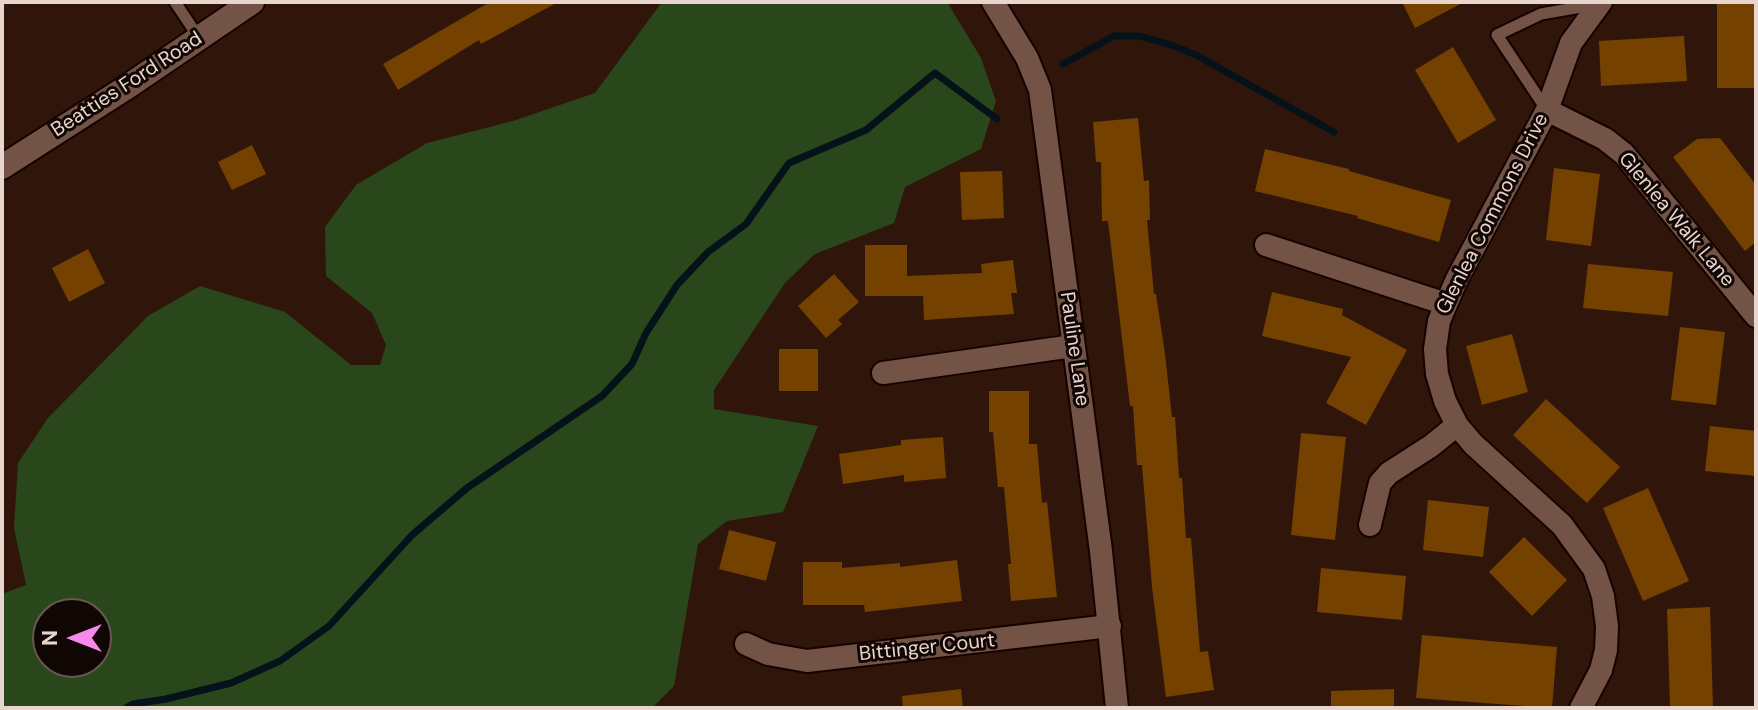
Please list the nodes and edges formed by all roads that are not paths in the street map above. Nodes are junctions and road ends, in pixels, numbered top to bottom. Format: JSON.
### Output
{"nodes":[{"id":1,"x":175,"y":2,"type":"edge"},
{"id":2,"x":252,"y":2,"type":"edge"},
{"id":3,"x":993,"y":2,"type":"edge"},
{"id":4,"x":1599,"y":3,"type":"edge"},
{"id":5,"x":199,"y":38,"type":"junction"},
{"id":6,"x":1547,"y":110,"type":"junction"},
{"id":7,"x":2,"y":167,"type":"edge"},
{"id":8,"x":1266,"y":245,"type":"dead end"},
{"id":9,"x":1446,"y":304,"type":"junction"},
{"id":10,"x":1756,"y":316,"type":"edge"},
{"id":11,"x":1073,"y":346,"type":"junction"},
{"id":12,"x":883,"y":373,"type":"dead end"},
{"id":13,"x":1457,"y":425,"type":"junction"},
{"id":14,"x":1370,"y":525,"type":"dead end"},
{"id":15,"x":1110,"y":626,"type":"junction"},
{"id":16,"x":746,"y":644,"type":"dead end"},
{"id":17,"x":1117,"y":708,"type":"edge"},
{"id":18,"x":1581,"y":708,"type":"edge"}],
"edges":[{"from":1,"to":5,"type":"lane"},
{"from":2,"to":5,"type":"main road","name":"Beatties Ford Road"},
{"from":3,"to":11,"type":"street","name":"Pauline Lane"},
{"from":4,"to":6,"type":"street","name":"Glenlea Commons Drive"},
{"from":4,"to":6,"type":"lane"},
{"from":5,"to":7,"type":"main road","name":"Beatties Ford Road"},
{"from":6,"to":9,"type":"street","name":"Glenlea Commons Drive"},
{"from":6,"to":10,"type":"street","name":"Glenlea Walk Lane"},
{"from":8,"to":9,"type":"street"},
{"from":9,"to":13,"type":"street","name":"Glenlea Commons Drive"},
{"from":11,"to":12,"type":"street"},
{"from":11,"to":15,"type":"street","name":"Pauline Lane"},
{"from":13,"to":14,"type":"street"},
{"from":13,"to":18,"type":"street","name":"Glenlea Commons Drive"},
{"from":15,"to":16,"type":"street","name":"Bittinger Court"},
{"from":15,"to":17,"type":"street","name":"Pauline Lane"}]}
